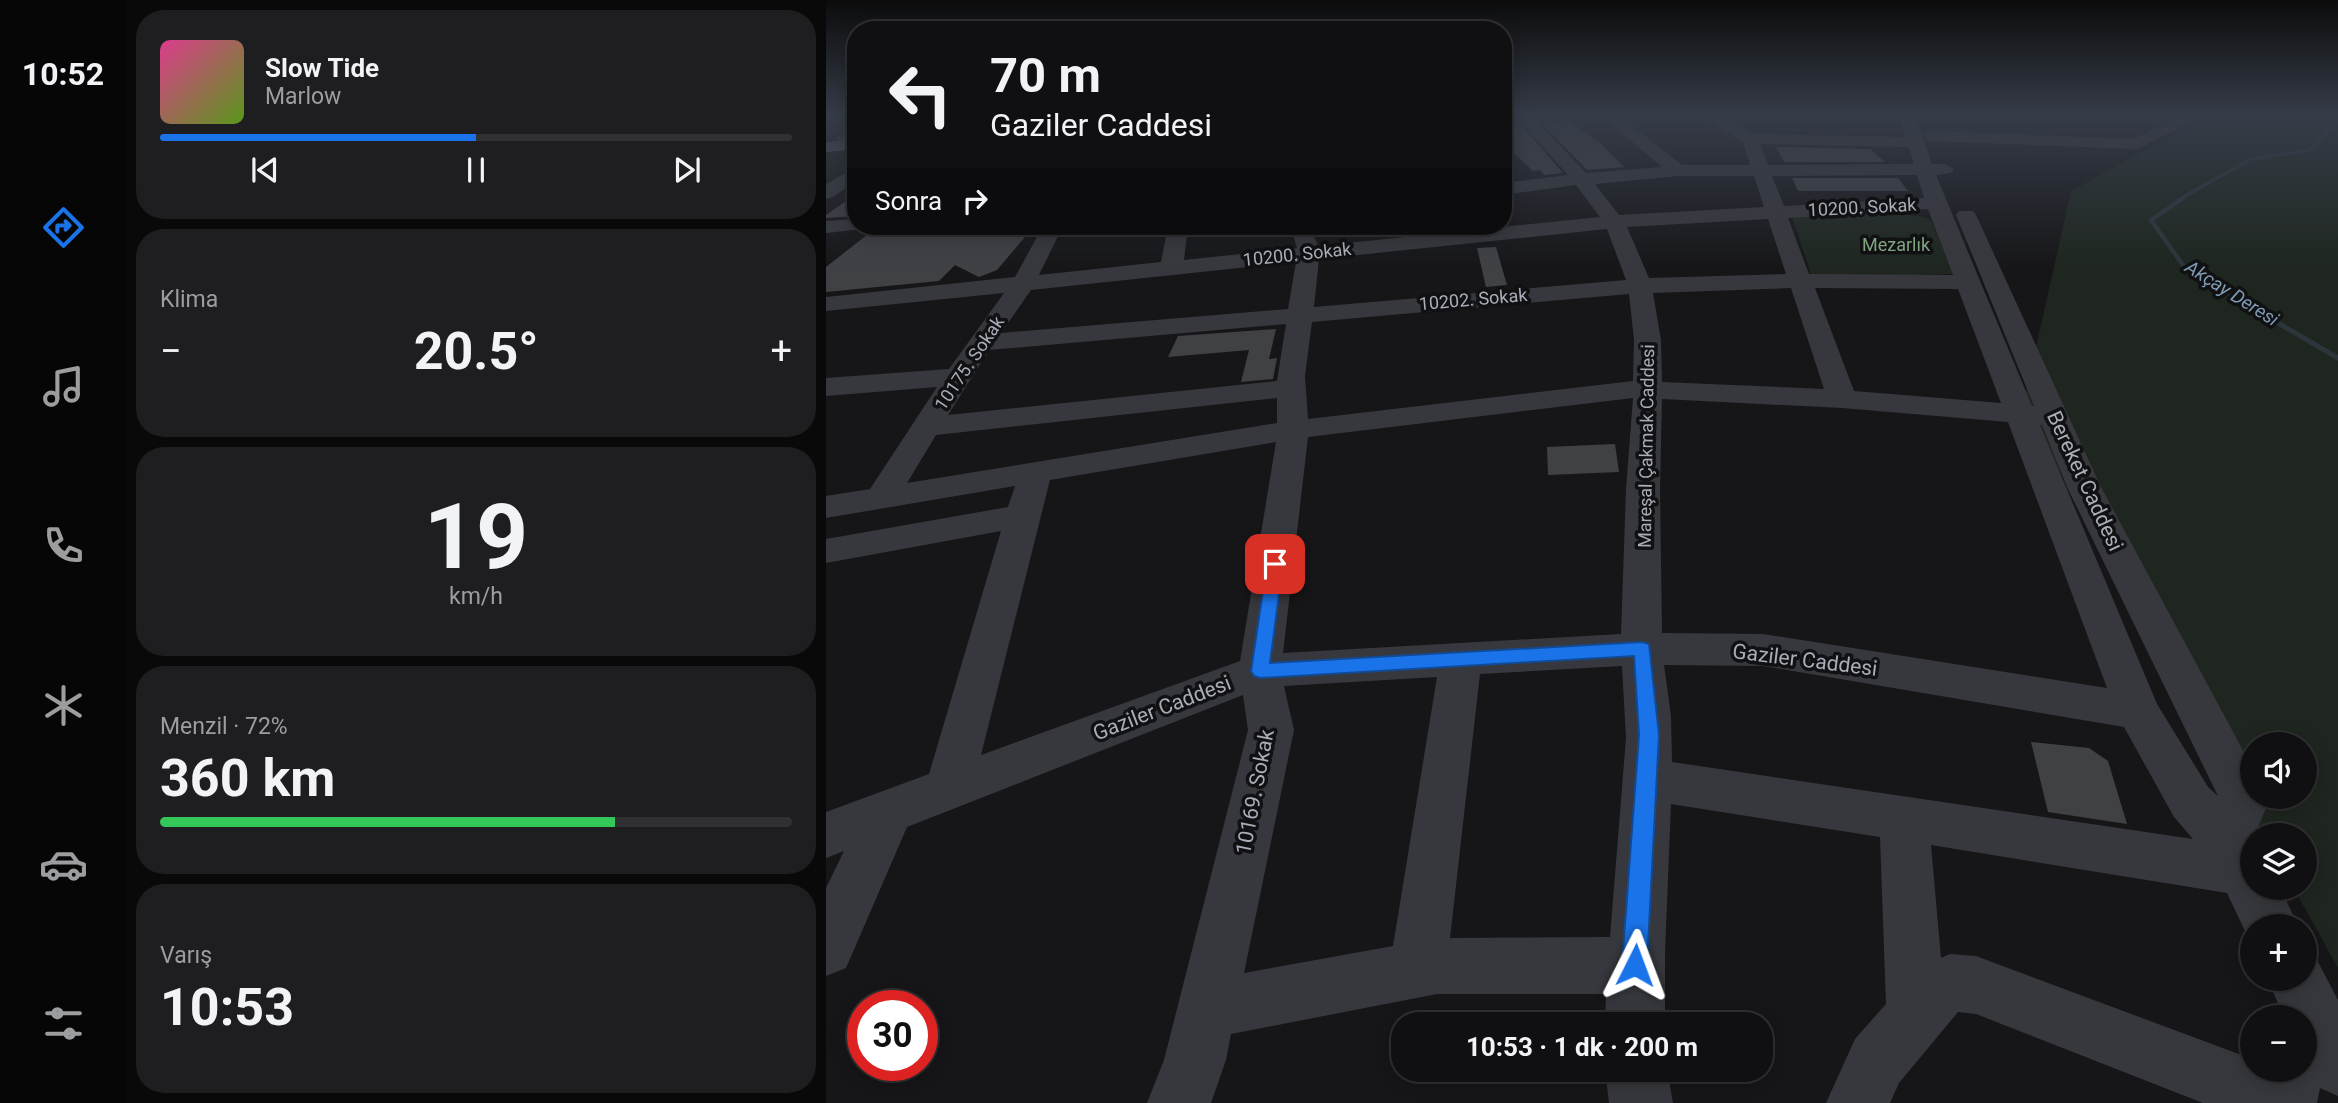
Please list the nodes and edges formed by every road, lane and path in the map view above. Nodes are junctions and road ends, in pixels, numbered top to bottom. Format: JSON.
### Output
{"nodes":[{"id":1,"x":1569,"y":166,"type":"edge"},
{"id":2,"x":1672,"y":166,"type":"edge"},
{"id":3,"x":1759,"y":166,"type":"edge"},
{"id":4,"x":1781,"y":166,"type":"edge"},
{"id":5,"x":1927,"y":166,"type":"edge"},
{"id":6,"x":1935,"y":166,"type":"edge"},
{"id":7,"x":1678,"y":171,"type":"junction"},
{"id":8,"x":1761,"y":171,"type":"junction"},
{"id":9,"x":847,"y":178,"type":"edge"},
{"id":10,"x":1582,"y":179,"type":"junction"},
{"id":11,"x":1512,"y":188,"type":"edge"},
{"id":12,"x":826,"y":193,"type":"edge"},
{"id":13,"x":1936,"y":203,"type":"junction"},
{"id":14,"x":1776,"y":212,"type":"junction"},
{"id":15,"x":1613,"y":222,"type":"junction"},
{"id":16,"x":847,"y":226,"type":"edge"},
{"id":17,"x":826,"y":227,"type":"edge"},
{"id":18,"x":1512,"y":228,"type":"edge"},
{"id":19,"x":1049,"y":235,"type":"edge"},
{"id":20,"x":1177,"y":235,"type":"edge"},
{"id":21,"x":1377,"y":235,"type":"edge"},
{"id":22,"x":1305,"y":239,"type":"edge"},
{"id":23,"x":1172,"y":266,"type":"junction"},
{"id":24,"x":1800,"y":281,"type":"junction"},
{"id":25,"x":1024,"y":282,"type":"junction"},
{"id":26,"x":1967,"y":282,"type":"junction"},
{"id":27,"x":1638,"y":286,"type":"junction"},
{"id":28,"x":826,"y":304,"type":"edge"},
{"id":29,"x":1300,"y":314,"type":"junction"},
{"id":30,"x":981,"y":343,"type":"junction"},
{"id":31,"x":958,"y":377,"type":"junction"},
{"id":32,"x":826,"y":387,"type":"edge"},
{"id":33,"x":1292,"y":388,"type":"junction"},
{"id":34,"x":1649,"y":390,"type":"junction"},
{"id":35,"x":1842,"y":399,"type":"junction"},
{"id":36,"x":2018,"y":413,"type":"junction"},
{"id":37,"x":2054,"y":417,"type":"junction"},
{"id":38,"x":926,"y":427,"type":"junction"},
{"id":39,"x":1293,"y":430,"type":"junction"},
{"id":40,"x":1035,"y":473,"type":"junction"},
{"id":41,"x":881,"y":498,"type":"junction"},
{"id":42,"x":826,"y":507,"type":"edge"},
{"id":43,"x":1023,"y":516,"type":"junction"},
{"id":44,"x":826,"y":551,"type":"edge"},
{"id":45,"x":1642,"y":649,"type":"junction"},
{"id":46,"x":1461,"y":659,"type":"junction"},
{"id":47,"x":1260,"y":671,"type":"junction"},
{"id":48,"x":2138,"y":711,"type":"junction"},
{"id":49,"x":1647,"y":779,"type":"junction"},
{"id":50,"x":949,"y":789,"type":"junction"},
{"id":51,"x":890,"y":811,"type":"junction"},
{"id":52,"x":1905,"y":820,"type":"junction"},
{"id":53,"x":2245,"y":823,"type":"edge"},
{"id":54,"x":826,"y":835,"type":"edge"},
{"id":55,"x":2240,"y":866,"type":"edge"},
{"id":56,"x":2240,"y":870,"type":"edge"},
{"id":57,"x":826,"y":948,"type":"edge"},
{"id":58,"x":1635,"y":965,"type":"junction"},
{"id":59,"x":1418,"y":970,"type":"junction"},
{"id":60,"x":1207,"y":1009,"type":"junction"},
{"id":61,"x":1635,"y":1012,"type":"edge"},
{"id":62,"x":1916,"y":1016,"type":"junction"},
{"id":63,"x":2317,"y":1025,"type":"edge"},
{"id":64,"x":2338,"y":1065,"type":"edge"},
{"id":65,"x":1638,"y":1082,"type":"edge"},
{"id":66,"x":2290,"y":1082,"type":"edge"},
{"id":67,"x":1179,"y":1103,"type":"edge"},
{"id":68,"x":1641,"y":1103,"type":"edge"},
{"id":69,"x":1858,"y":1103,"type":"edge"},
{"id":70,"x":2284,"y":1103,"type":"edge"}],
"edges":[{"from":1,"to":10,"type":"street","name":"Mareşal Çakmak Caddesi"},
{"from":2,"to":7,"type":"street"},
{"from":3,"to":8,"type":"street"},
{"from":4,"to":8,"type":"street"},
{"from":5,"to":13,"type":"street","name":"Bereket Caddesi"},
{"from":6,"to":37,"type":"street","name":"Bereket Caddesi"},
{"from":7,"to":8,"type":"street"},
{"from":7,"to":10,"type":"street"},
{"from":8,"to":14,"type":"street"},
{"from":9,"to":12,"type":"street"},
{"from":10,"to":11,"type":"street"},
{"from":10,"to":15,"type":"street","name":"Mareşal Çakmak Caddesi"},
{"from":13,"to":14,"type":"street","name":"10200. Sokak"},
{"from":13,"to":26,"type":"street","name":"Bereket Caddesi"},
{"from":14,"to":15,"type":"street","name":"10200. Sokak"},
{"from":14,"to":24,"type":"street"},
{"from":15,"to":18,"type":"street","name":"10200. Sokak"},
{"from":15,"to":27,"type":"street","name":"Mareşal Çakmak Caddesi"},
{"from":16,"to":17,"type":"street"},
{"from":19,"to":25,"type":"street","name":"10175. Sokak"},
{"from":20,"to":23,"type":"street"},
{"from":21,"to":22,"type":"street","name":"10200. Sokak"},
{"from":22,"to":23,"type":"street","name":"10200. Sokak"},
{"from":22,"to":29,"type":"street","name":"10169. Sokak"},
{"from":23,"to":25,"type":"street","name":"10200. Sokak"},
{"from":24,"to":26,"type":"street","name":"10202. Sokak"},
{"from":24,"to":27,"type":"street","name":"10202. Sokak"},
{"from":24,"to":35,"type":"street"},
{"from":25,"to":28,"type":"street","name":"10200. Sokak"},
{"from":25,"to":30,"type":"street","name":"10175. Sokak"},
{"from":26,"to":36,"type":"street","name":"Bereket Caddesi"},
{"from":27,"to":29,"type":"street","name":"10202. Sokak"},
{"from":27,"to":34,"type":"street","name":"Mareşal Çakmak Caddesi"},
{"from":29,"to":30,"type":"street","name":"10202. Sokak"},
{"from":29,"to":33,"type":"street","name":"10169. Sokak"},
{"from":30,"to":31,"type":"street","name":"10175. Sokak"},
{"from":31,"to":32,"type":"street"},
{"from":31,"to":38,"type":"street","name":"10175. Sokak"},
{"from":33,"to":38,"type":"street"},
{"from":33,"to":39,"type":"street","name":"10169. Sokak"},
{"from":34,"to":35,"type":"street"},
{"from":34,"to":39,"type":"street"},
{"from":34,"to":45,"type":"street","name":"Mareşal Çakmak Caddesi"},
{"from":35,"to":36,"type":"street"},
{"from":36,"to":37,"type":"street"},
{"from":36,"to":48,"type":"street","name":"Bereket Caddesi"},
{"from":37,"to":53,"type":"street","name":"Bereket Caddesi"},
{"from":38,"to":41,"type":"street","name":"10175. Sokak"},
{"from":39,"to":40,"type":"street"},
{"from":39,"to":47,"type":"street","name":"10169. Sokak"},
{"from":40,"to":41,"type":"street"},
{"from":40,"to":43,"type":"street"},
{"from":41,"to":42,"type":"street"},
{"from":43,"to":44,"type":"street"},
{"from":43,"to":50,"type":"street"},
{"from":45,"to":46,"type":"street","name":"Gaziler Caddesi"},
{"from":45,"to":48,"type":"street","name":"Gaziler Caddesi"},
{"from":45,"to":49,"type":"street","name":"Mareşal Çakmak Caddesi"},
{"from":46,"to":47,"type":"street","name":"Gaziler Caddesi"},
{"from":46,"to":59,"type":"street"},
{"from":47,"to":50,"type":"street","name":"Gaziler Caddesi"},
{"from":47,"to":60,"type":"street","name":"10169. Sokak"},
{"from":48,"to":55,"type":"street","name":"Bereket Caddesi"},
{"from":49,"to":52,"type":"street"},
{"from":49,"to":58,"type":"street","name":"Mareşal Çakmak Caddesi"},
{"from":50,"to":51,"type":"street","name":"Gaziler Caddesi"},
{"from":51,"to":54,"type":"street","name":"Gaziler Caddesi"},
{"from":51,"to":57,"type":"street"},
{"from":52,"to":56,"type":"street"},
{"from":52,"to":62,"type":"street"},
{"from":58,"to":59,"type":"street"},
{"from":58,"to":61,"type":"street","name":"Mareşal Çakmak Caddesi"},
{"from":59,"to":60,"type":"street"},
{"from":60,"to":67,"type":"street","name":"10169. Sokak"},
{"from":62,"to":69,"type":"street"},
{"from":62,"to":70,"type":"street"},
{"from":63,"to":64,"type":"street"},
{"from":65,"to":68,"type":"street"},
{"from":66,"to":70,"type":"street"}]}
